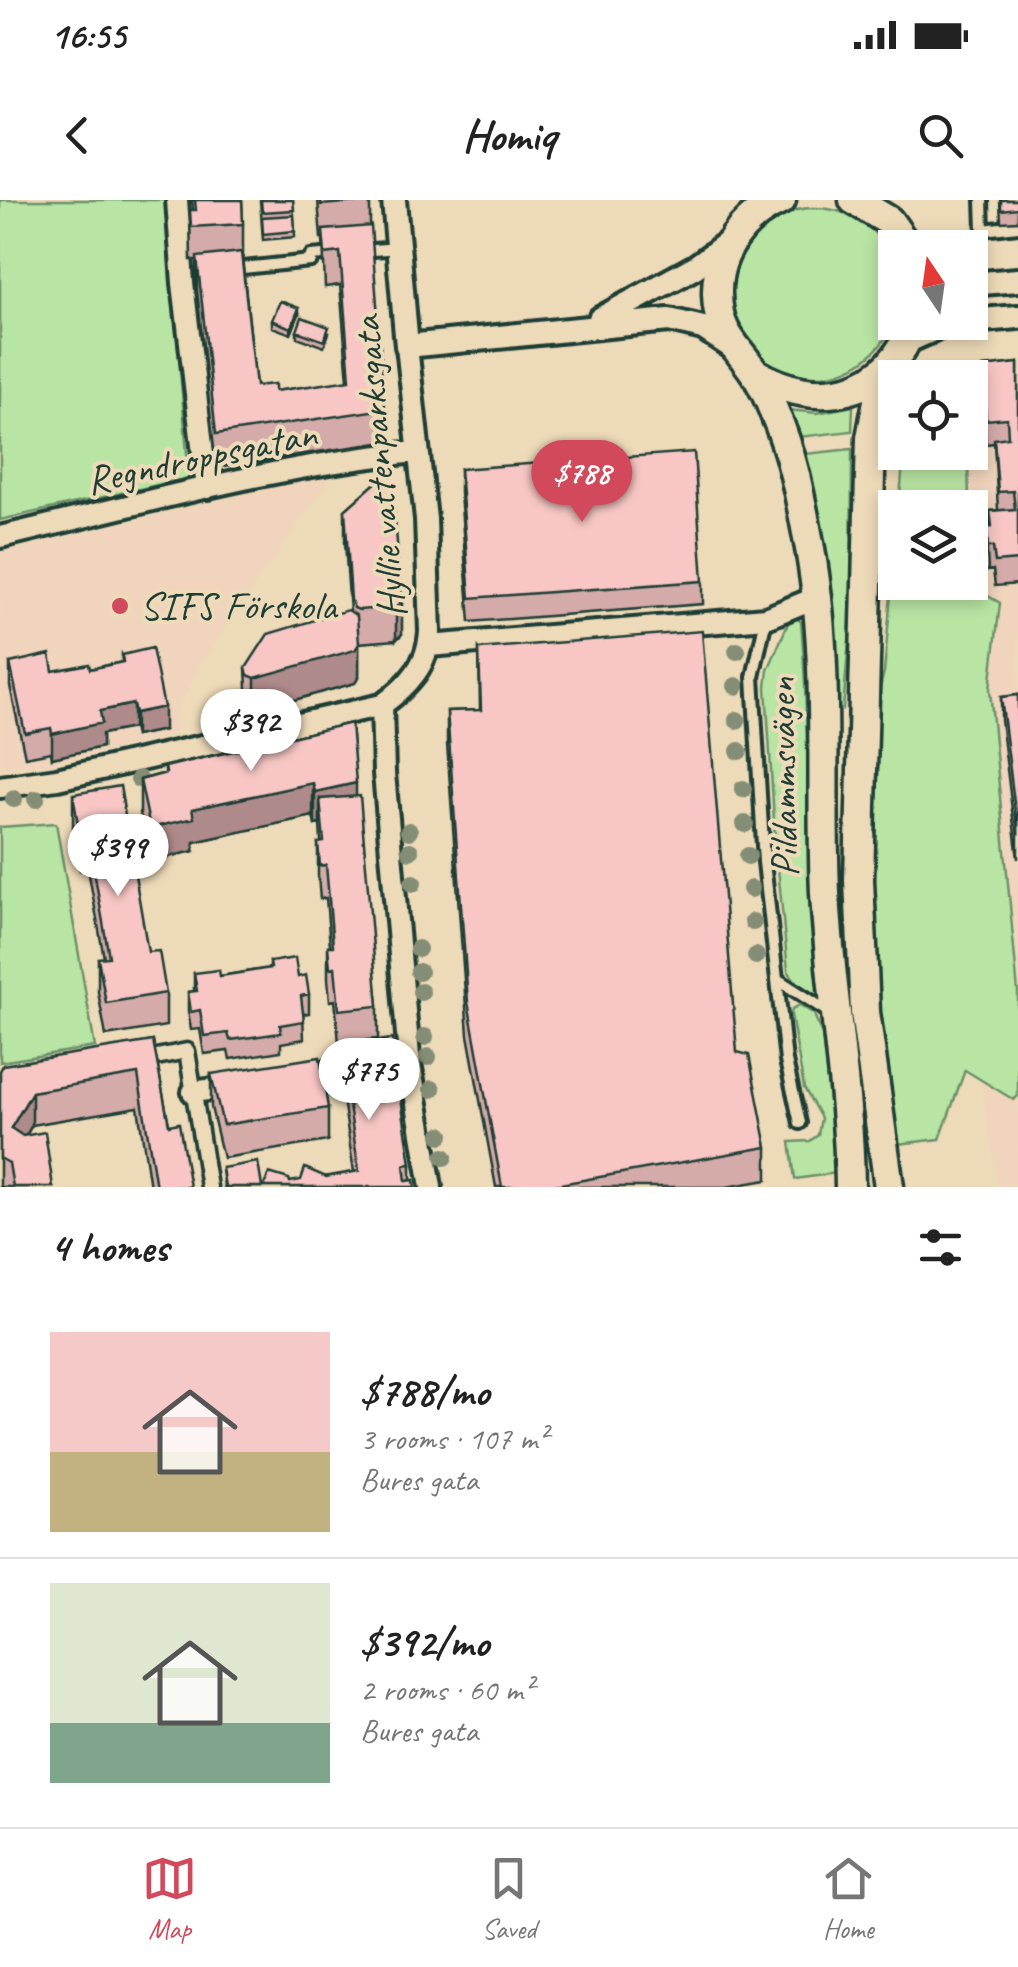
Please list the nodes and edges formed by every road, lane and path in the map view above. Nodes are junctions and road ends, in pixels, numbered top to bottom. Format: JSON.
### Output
{"nodes":[{"id":1,"x":176,"y":200,"type":"edge"},
{"id":2,"x":394,"y":200,"type":"edge"},
{"id":3,"x":781,"y":200,"type":"edge"},
{"id":4,"x":854,"y":200,"type":"edge"},
{"id":5,"x":982,"y":200,"type":"edge"},
{"id":6,"x":884,"y":211,"type":"edge"},
{"id":7,"x":750,"y":218,"type":"edge"},
{"id":8,"x":1018,"y":226,"type":"edge"},
{"id":9,"x":398,"y":248,"type":"junction"},
{"id":10,"x":216,"y":270,"type":"edge"},
{"id":11,"x":1018,"y":280,"type":"edge"},
{"id":12,"x":988,"y":282,"type":"edge"},
{"id":13,"x":1018,"y":317,"type":"edge"},
{"id":14,"x":988,"y":320,"type":"edge"},
{"id":15,"x":584,"y":327,"type":"junction"},
{"id":16,"x":408,"y":346,"type":"junction"},
{"id":17,"x":732,"y":346,"type":"junction"},
{"id":18,"x":755,"y":373,"type":"junction"},
{"id":19,"x":878,"y":374,"type":"edge"},
{"id":20,"x":878,"y":401,"type":"edge"},
{"id":21,"x":418,"y":452,"type":"junction"},
{"id":22,"x":207,"y":488,"type":"junction"},
{"id":23,"x":0,"y":538,"type":"edge"},
{"id":24,"x":815,"y":598,"type":"junction"},
{"id":25,"x":766,"y":618,"type":"junction"},
{"id":26,"x":429,"y":646,"type":"junction"},
{"id":27,"x":382,"y":705,"type":"junction"},
{"id":28,"x":0,"y":787,"type":"edge"},
{"id":29,"x":777,"y":979,"type":"junction"},
{"id":30,"x":835,"y":1016,"type":"junction"},
{"id":31,"x":394,"y":1060,"type":"junction"},
{"id":32,"x":120,"y":1064,"type":"edge"},
{"id":33,"x":193,"y":1092,"type":"junction"},
{"id":34,"x":800,"y":1124,"type":"dead end"},
{"id":35,"x":208,"y":1187,"type":"edge"},
{"id":36,"x":432,"y":1187,"type":"edge"},
{"id":37,"x":850,"y":1187,"type":"edge"},
{"id":38,"x":889,"y":1187,"type":"edge"}],
"edges":[{"from":1,"to":22,"type":"street"},
{"from":2,"to":9,"type":"street","name":"Hyllie vattenparksgata"},
{"from":3,"to":7,"type":"main road"},
{"from":4,"to":6,"type":"main road"},
{"from":5,"to":8,"type":"lane"},
{"from":7,"to":15,"type":"street"},
{"from":7,"to":17,"type":"main road","name":"Pildammsvägen"},
{"from":9,"to":10,"type":"lane"},
{"from":9,"to":16,"type":"street","name":"Hyllie vattenparksgata"},
{"from":11,"to":12,"type":"street"},
{"from":13,"to":14,"type":"street"},
{"from":15,"to":16,"type":"street"},
{"from":15,"to":17,"type":"street"},
{"from":16,"to":21,"type":"street","name":"Hyllie vattenparksgata"},
{"from":17,"to":18,"type":"main road","name":"Pildammsvägen"},
{"from":18,"to":19,"type":"main road","name":"Pildammsvägen"},
{"from":18,"to":24,"type":"main road","name":"Pildammsvägen"},
{"from":20,"to":38,"type":"main road","name":"Pildammsvägen"},
{"from":21,"to":22,"type":"street","name":"Regndroppsgatan"},
{"from":21,"to":26,"type":"street","name":"Hyllie vattenparksgata"},
{"from":22,"to":23,"type":"street","name":"Regndroppsgatan"},
{"from":24,"to":25,"type":"street"},
{"from":24,"to":30,"type":"main road","name":"Pildammsvägen"},
{"from":25,"to":26,"type":"street"},
{"from":25,"to":29,"type":"lane"},
{"from":26,"to":27,"type":"street","name":"Hyllie vattenparksgata"},
{"from":27,"to":28,"type":"street"},
{"from":27,"to":31,"type":"street"},
{"from":29,"to":30,"type":"lane"},
{"from":29,"to":34,"type":"lane"},
{"from":30,"to":37,"type":"main road","name":"Pildammsvägen"},
{"from":31,"to":33,"type":"street"},
{"from":31,"to":36,"type":"street"},
{"from":32,"to":33,"type":"street"},
{"from":33,"to":35,"type":"street"}]}
